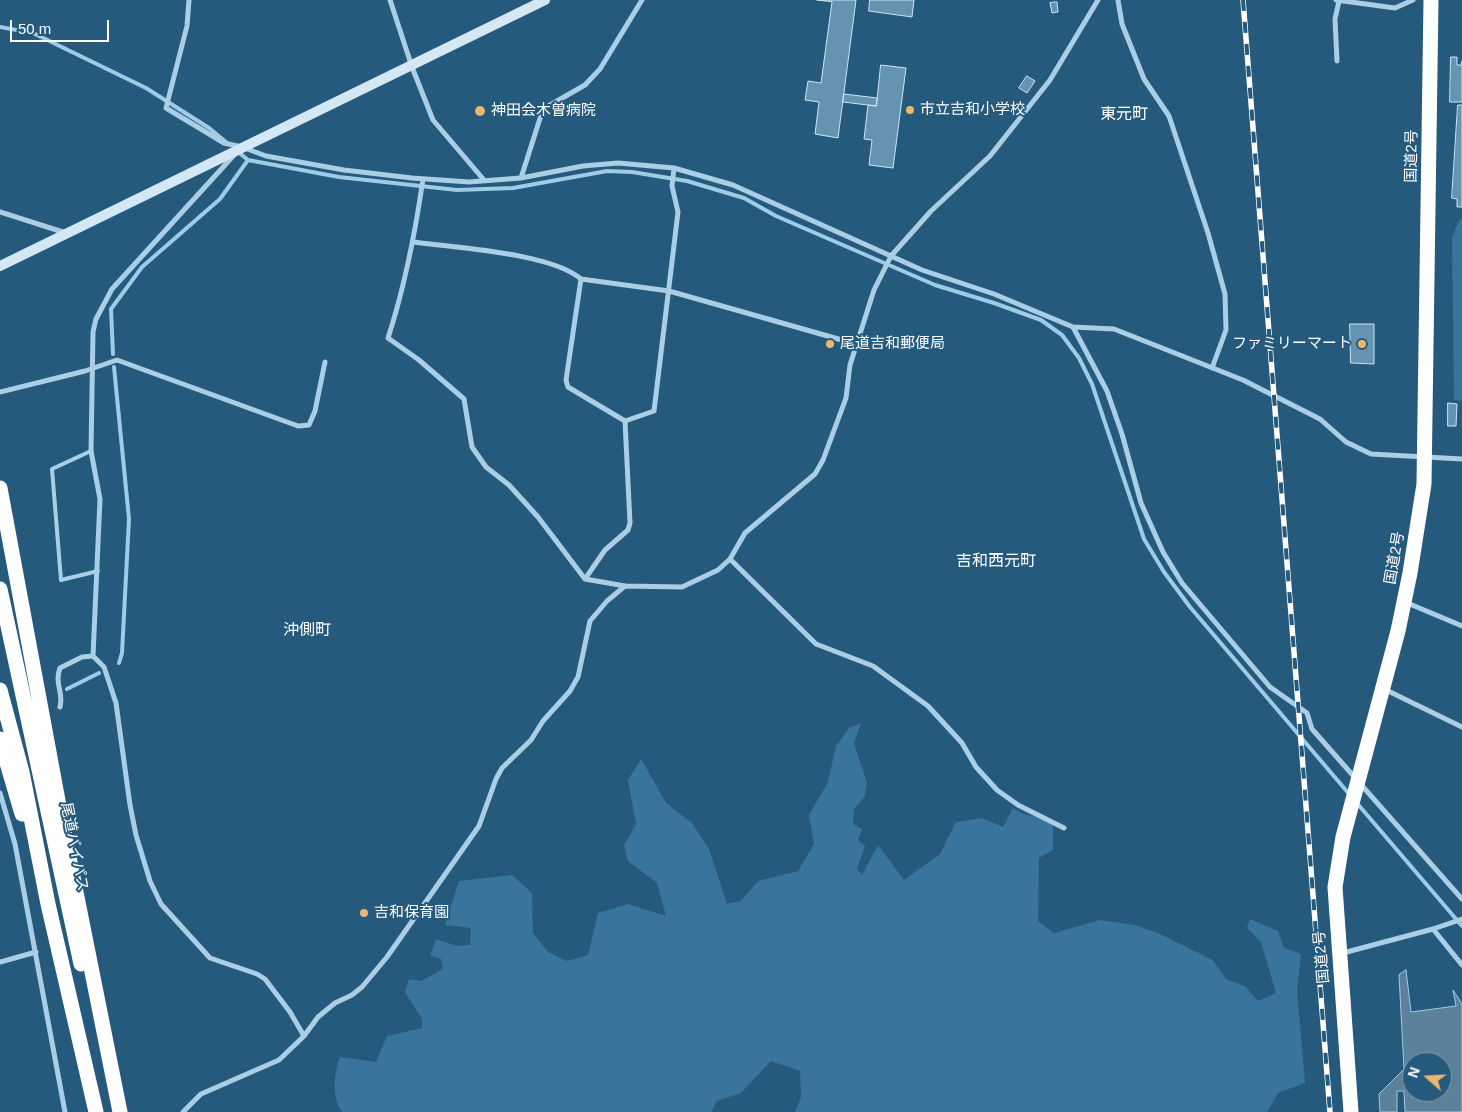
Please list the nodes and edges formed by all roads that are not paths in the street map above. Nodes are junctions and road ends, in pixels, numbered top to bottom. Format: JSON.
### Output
{"nodes":[{"id":1,"x":189,"y":0,"type":"edge"},
{"id":2,"x":390,"y":0,"type":"edge"},
{"id":3,"x":545,"y":0,"type":"edge"},
{"id":4,"x":642,"y":0,"type":"edge"},
{"id":5,"x":1098,"y":0,"type":"edge"},
{"id":6,"x":1118,"y":0,"type":"edge"},
{"id":7,"x":1337,"y":0,"type":"edge"},
{"id":8,"x":1413,"y":0,"type":"edge"},
{"id":9,"x":1431,"y":0,"type":"edge"},
{"id":10,"x":1338,"y":61,"type":"dead end"},
{"id":11,"x":412,"y":67,"type":"junction"},
{"id":12,"x":242,"y":146,"type":"junction"},
{"id":13,"x":216,"y":159,"type":"junction"},
{"id":14,"x":225,"y":165,"type":"junction"},
{"id":15,"x":674,"y":168,"type":"junction"},
{"id":16,"x":521,"y":178,"type":"junction"},
{"id":17,"x":423,"y":180,"type":"junction"},
{"id":18,"x":484,"y":180,"type":"junction"},
{"id":19,"x":0,"y":212,"type":"edge"},
{"id":20,"x":68,"y":233,"type":"junction"},
{"id":21,"x":414,"y":242,"type":"junction"},
{"id":22,"x":891,"y":256,"type":"junction"},
{"id":23,"x":0,"y":266,"type":"edge"},
{"id":24,"x":581,"y":279,"type":"junction"},
{"id":25,"x":669,"y":291,"type":"junction"},
{"id":26,"x":1073,"y":327,"type":"junction"},
{"id":27,"x":856,"y":344,"type":"junction"},
{"id":28,"x":325,"y":362,"type":"dead end"},
{"id":29,"x":92,"y":367,"type":"junction"},
{"id":30,"x":1212,"y":368,"type":"junction"},
{"id":31,"x":0,"y":392,"type":"edge"},
{"id":32,"x":625,"y":421,"type":"junction"},
{"id":33,"x":91,"y":451,"type":"junction"},
{"id":34,"x":1425,"y":456,"type":"junction"},
{"id":35,"x":1462,"y":459,"type":"edge"},
{"id":36,"x":0,"y":488,"type":"edge"},
{"id":37,"x":730,"y":559,"type":"junction"},
{"id":38,"x":98,"y":571,"type":"junction"},
{"id":39,"x":585,"y":579,"type":"junction"},
{"id":40,"x":625,"y":586,"type":"junction"},
{"id":41,"x":0,"y":589,"type":"edge"},
{"id":42,"x":1404,"y":602,"type":"junction"},
{"id":43,"x":1462,"y":626,"type":"edge"},
{"id":44,"x":93,"y":656,"type":"junction"},
{"id":45,"x":1383,"y":689,"type":"junction"},
{"id":46,"x":0,"y":690,"type":"edge"},
{"id":47,"x":60,"y":707,"type":"dead end"},
{"id":48,"x":1462,"y":727,"type":"edge"},
{"id":49,"x":0,"y":739,"type":"edge"},
{"id":50,"x":1358,"y":785,"type":"junction"},
{"id":51,"x":0,"y":792,"type":"edge"},
{"id":52,"x":1064,"y":828,"type":"dead end"},
{"id":53,"x":1462,"y":899,"type":"edge"},
{"id":54,"x":48,"y":904,"type":"junction"},
{"id":55,"x":1462,"y":919,"type":"edge"},
{"id":56,"x":1433,"y":929,"type":"junction"},
{"id":57,"x":36,"y":952,"type":"junction"},
{"id":58,"x":1339,"y":954,"type":"junction"},
{"id":59,"x":0,"y":962,"type":"edge"},
{"id":60,"x":1462,"y":966,"type":"edge"},
{"id":61,"x":304,"y":1036,"type":"junction"},
{"id":62,"x":65,"y":1112,"type":"edge"},
{"id":63,"x":96,"y":1112,"type":"edge"},
{"id":64,"x":116,"y":1112,"type":"edge"},
{"id":65,"x":120,"y":1112,"type":"edge"},
{"id":66,"x":183,"y":1112,"type":"edge"},
{"id":67,"x":1351,"y":1112,"type":"edge"}],
"edges":[{"from":1,"to":12,"type":"street"},
{"from":2,"to":11,"type":"street"},
{"from":3,"to":11,"type":"street"},
{"from":4,"to":16,"type":"street"},
{"from":5,"to":22,"type":"street"},
{"from":6,"to":30,"type":"street"},
{"from":7,"to":8,"type":"street"},
{"from":7,"to":10,"type":"street"},
{"from":9,"to":34,"type":"highway","name":"国道2号"},
{"from":11,"to":12,"type":"street"},
{"from":11,"to":18,"type":"street"},
{"from":12,"to":13,"type":"street"},
{"from":12,"to":14,"type":"street"},
{"from":12,"to":17,"type":"street"},
{"from":13,"to":14,"type":"street"},
{"from":13,"to":20,"type":"street"},
{"from":14,"to":29,"type":"street"},
{"from":15,"to":16,"type":"street"},
{"from":15,"to":22,"type":"street"},
{"from":15,"to":25,"type":"street"},
{"from":16,"to":18,"type":"street"},
{"from":17,"to":18,"type":"street"},
{"from":17,"to":21,"type":"street"},
{"from":19,"to":20,"type":"street"},
{"from":20,"to":23,"type":"street"},
{"from":21,"to":24,"type":"street"},
{"from":21,"to":39,"type":"street"},
{"from":22,"to":26,"type":"street"},
{"from":22,"to":27,"type":"street"},
{"from":24,"to":25,"type":"street"},
{"from":24,"to":32,"type":"street"},
{"from":25,"to":27,"type":"street"},
{"from":25,"to":32,"type":"street"},
{"from":26,"to":30,"type":"street"},
{"from":26,"to":50,"type":"street"},
{"from":27,"to":37,"type":"street"},
{"from":28,"to":29,"type":"street"},
{"from":29,"to":31,"type":"street"},
{"from":29,"to":33,"type":"street"},
{"from":30,"to":34,"type":"street"},
{"from":32,"to":39,"type":"street"},
{"from":33,"to":38,"type":"street"},
{"from":33,"to":38,"type":"lane"},
{"from":34,"to":35,"type":"street"},
{"from":34,"to":42,"type":"highway","name":"国道2号"},
{"from":36,"to":65,"type":"highway"},
{"from":37,"to":40,"type":"street"},
{"from":37,"to":52,"type":"street"},
{"from":38,"to":44,"type":"street"},
{"from":39,"to":40,"type":"street"},
{"from":40,"to":61,"type":"street"},
{"from":41,"to":64,"type":"highway","name":"尾道バイパス"},
{"from":42,"to":43,"type":"street"},
{"from":42,"to":45,"type":"highway","name":"国道2号"},
{"from":44,"to":47,"type":"street"},
{"from":44,"to":61,"type":"street"},
{"from":45,"to":48,"type":"street"},
{"from":45,"to":50,"type":"highway","name":"国道2号"},
{"from":46,"to":54,"type":"highway"},
{"from":49,"to":54,"type":"highway"},
{"from":50,"to":53,"type":"street"},
{"from":50,"to":58,"type":"highway","name":"国道2号"},
{"from":51,"to":57,"type":"street"},
{"from":54,"to":63,"type":"highway"},
{"from":55,"to":56,"type":"street"},
{"from":56,"to":58,"type":"street"},
{"from":56,"to":60,"type":"street"},
{"from":57,"to":59,"type":"street"},
{"from":57,"to":62,"type":"street"},
{"from":58,"to":67,"type":"highway","name":"国道2号"},
{"from":61,"to":66,"type":"street"}]}
